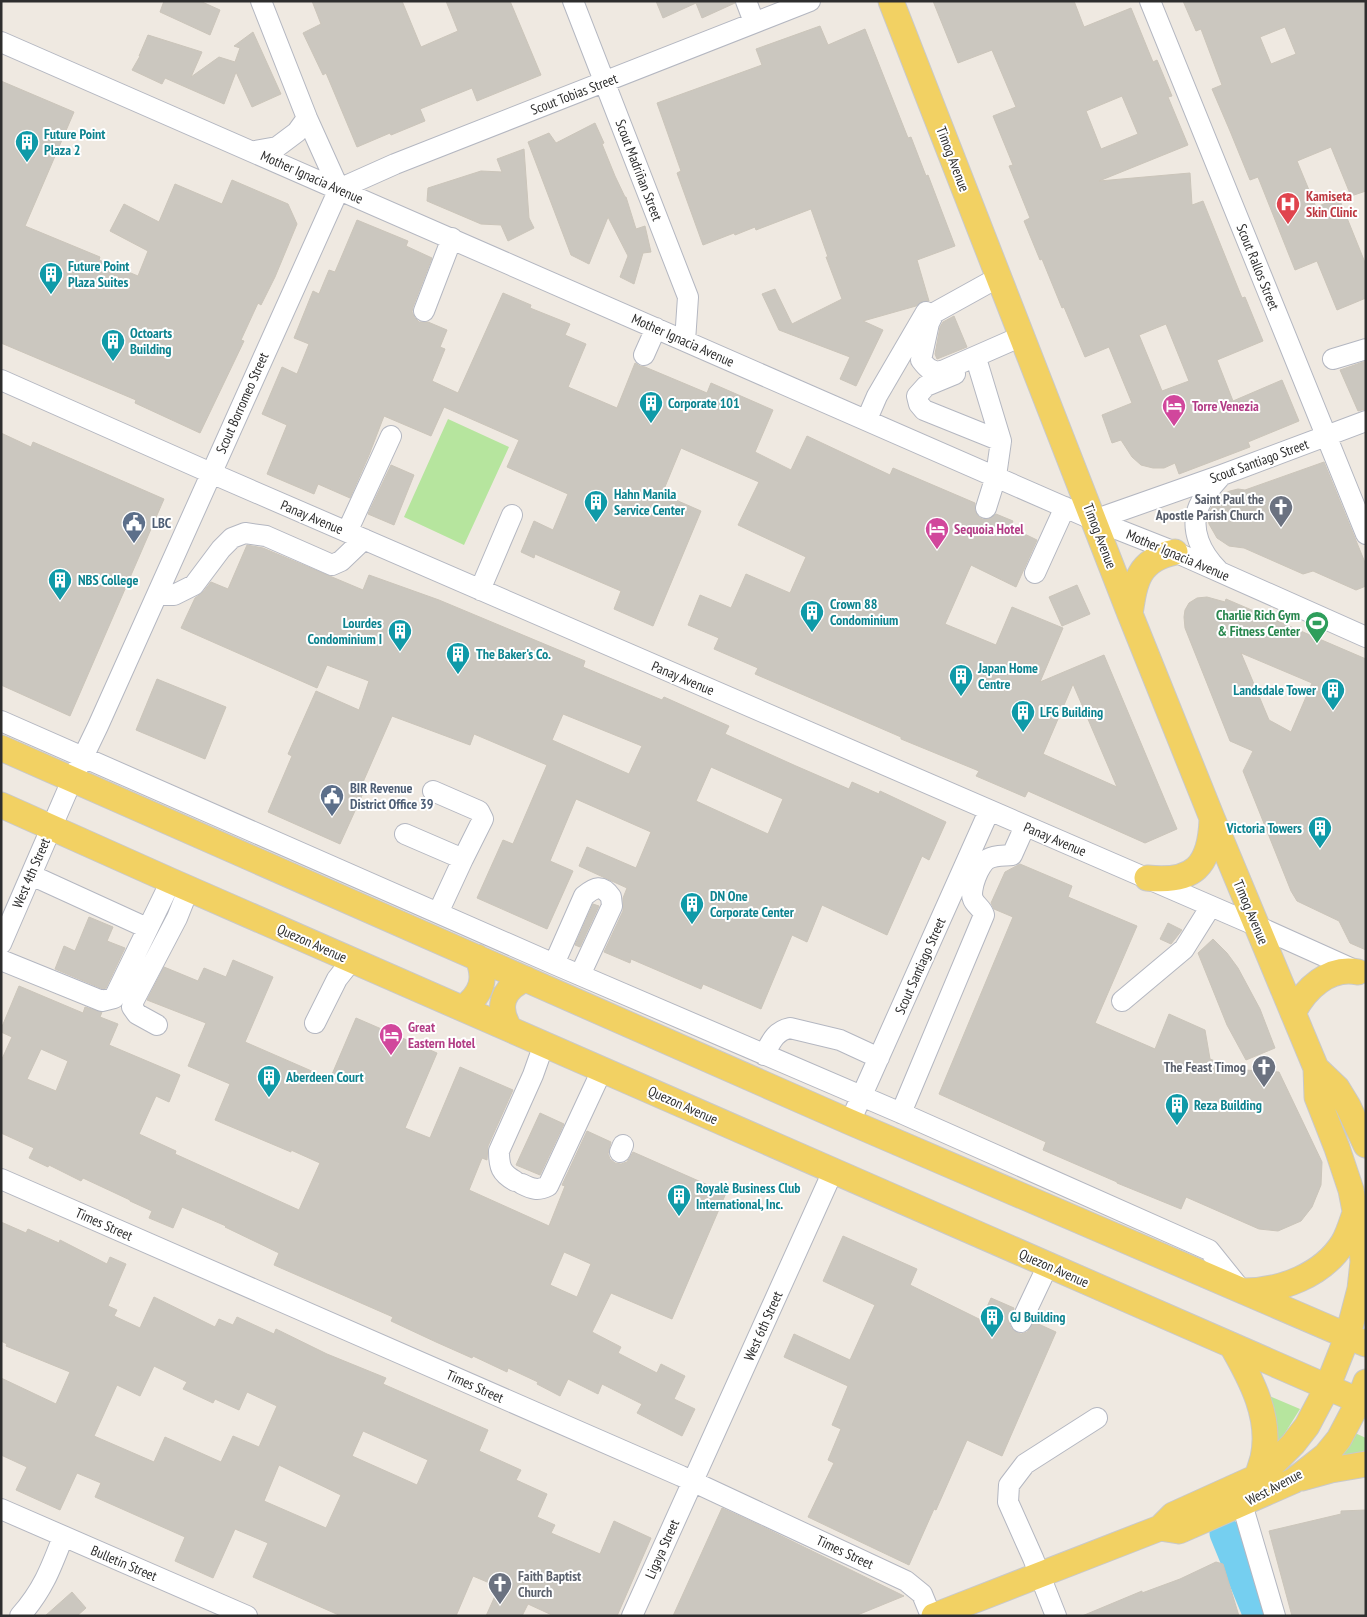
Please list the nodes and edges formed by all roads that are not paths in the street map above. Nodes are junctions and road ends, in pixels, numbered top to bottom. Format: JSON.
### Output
{"nodes":[{"id":1,"x":261,"y":1,"type":"edge"},
{"id":2,"x":573,"y":1,"type":"edge"},
{"id":3,"x":746,"y":1,"type":"edge"},
{"id":4,"x":810,"y":1,"type":"edge"},
{"id":5,"x":891,"y":1,"type":"edge"},
{"id":6,"x":1150,"y":1,"type":"edge"},
{"id":7,"x":754,"y":22,"type":"junction"},
{"id":8,"x":1,"y":42,"type":"edge"},
{"id":9,"x":605,"y":82,"type":"junction"},
{"id":10,"x":307,"y":118,"type":"junction"},
{"id":11,"x":255,"y":151,"type":"junction"},
{"id":12,"x":339,"y":189,"type":"junction"},
{"id":13,"x":452,"y":238,"type":"junction"},
{"id":14,"x":999,"y":277,"type":"junction"},
{"id":15,"x":927,"y":310,"type":"dead end"},
{"id":16,"x":424,"y":311,"type":"dead end"},
{"id":17,"x":656,"y":328,"type":"junction"},
{"id":18,"x":1024,"y":340,"type":"junction"},
{"id":19,"x":686,"y":341,"type":"junction"},
{"id":20,"x":1366,"y":348,"type":"edge"},
{"id":21,"x":644,"y":355,"type":"dead end"},
{"id":22,"x":1334,"y":359,"type":"dead end"},
{"id":23,"x":978,"y":365,"type":"junction"},
{"id":24,"x":1,"y":380,"type":"edge"},
{"id":25,"x":866,"y":419,"type":"junction"},
{"id":26,"x":1366,"y":421,"type":"edge"},
{"id":27,"x":391,"y":436,"type":"dead end"},
{"id":28,"x":1327,"y":436,"type":"junction"},
{"id":29,"x":1001,"y":441,"type":"junction"},
{"id":30,"x":211,"y":473,"type":"junction"},
{"id":31,"x":1222,"y":475,"type":"junction"},
{"id":32,"x":996,"y":476,"type":"junction"},
{"id":33,"x":1065,"y":507,"type":"junction"},
{"id":34,"x":986,"y":508,"type":"dead end"},
{"id":35,"x":512,"y":514,"type":"dead end"},
{"id":36,"x":1094,"y":520,"type":"junction"},
{"id":37,"x":1366,"y":534,"type":"edge"},
{"id":38,"x":356,"y":536,"type":"junction"},
{"id":39,"x":1175,"y":552,"type":"junction"},
{"id":40,"x":1220,"y":572,"type":"junction"},
{"id":41,"x":1035,"y":573,"type":"dead end"},
{"id":42,"x":480,"y":590,"type":"junction"},
{"id":43,"x":156,"y":595,"type":"junction"},
{"id":44,"x":1130,"y":614,"type":"junction"},
{"id":45,"x":1366,"y":637,"type":"edge"},
{"id":46,"x":1,"y":721,"type":"edge"},
{"id":47,"x":1,"y":748,"type":"edge"},
{"id":48,"x":84,"y":757,"type":"junction"},
{"id":49,"x":72,"y":780,"type":"junction"},
{"id":50,"x":433,"y":791,"type":"dead end"},
{"id":51,"x":62,"y":803,"type":"joint"},
{"id":52,"x":1,"y":805,"type":"edge"},
{"id":53,"x":989,"y":811,"type":"junction"},
{"id":54,"x":1212,"y":818,"type":"junction"},
{"id":55,"x":1025,"y":826,"type":"junction"},
{"id":56,"x":51,"y":827,"type":"junction"},
{"id":57,"x":405,"y":834,"type":"dead end"},
{"id":58,"x":463,"y":859,"type":"junction"},
{"id":59,"x":31,"y":875,"type":"junction"},
{"id":60,"x":1147,"y":878,"type":"junction"},
{"id":61,"x":180,"y":885,"type":"junction"},
{"id":62,"x":1211,"y":906,"type":"junction"},
{"id":63,"x":438,"y":913,"type":"junction"},
{"id":64,"x":6,"y":921,"type":"edge"},
{"id":65,"x":1257,"y":926,"type":"junction"},
{"id":66,"x":147,"y":928,"type":"junction"},
{"id":67,"x":1,"y":944,"type":"edge"},
{"id":68,"x":477,"y":957,"type":"junction"},
{"id":69,"x":1,"y":960,"type":"edge"},
{"id":70,"x":352,"y":960,"type":"junction"},
{"id":71,"x":554,"y":964,"type":"junction"},
{"id":72,"x":1362,"y":973,"type":"edge"},
{"id":73,"x":580,"y":975,"type":"junction"},
{"id":74,"x":526,"y":979,"type":"junction"},
{"id":75,"x":1122,"y":1001,"type":"dead end"},
{"id":76,"x":463,"y":1008,"type":"junction"},
{"id":77,"x":1294,"y":1013,"type":"junction"},
{"id":78,"x":315,"y":1023,"type":"dead end"},
{"id":79,"x":157,"y":1025,"type":"dead end"},
{"id":80,"x":510,"y":1028,"type":"junction"},
{"id":81,"x":544,"y":1044,"type":"junction"},
{"id":82,"x":764,"y":1055,"type":"junction"},
{"id":83,"x":879,"y":1058,"type":"junction"},
{"id":84,"x":1316,"y":1068,"type":"junction"},
{"id":85,"x":602,"y":1070,"type":"junction"},
{"id":86,"x":862,"y":1097,"type":"junction"},
{"id":87,"x":901,"y":1113,"type":"junction"},
{"id":88,"x":850,"y":1122,"type":"junction"},
{"id":89,"x":1366,"y":1145,"type":"edge"},
{"id":90,"x":833,"y":1171,"type":"junction"},
{"id":91,"x":1,"y":1179,"type":"edge"},
{"id":92,"x":1356,"y":1210,"type":"junction"},
{"id":93,"x":1048,"y":1265,"type":"junction"},
{"id":94,"x":1242,"y":1291,"type":"junction"},
{"id":95,"x":1022,"y":1322,"type":"dead end"},
{"id":96,"x":1357,"y":1339,"type":"edge"},
{"id":97,"x":1232,"y":1346,"type":"junction"},
{"id":98,"x":1327,"y":1388,"type":"junction"},
{"id":99,"x":1363,"y":1396,"type":"edge"},
{"id":100,"x":1097,"y":1418,"type":"dead end"},
{"id":101,"x":1366,"y":1464,"type":"edge"},
{"id":102,"x":1256,"y":1477,"type":"junction"},
{"id":103,"x":1292,"y":1481,"type":"junction"},
{"id":104,"x":693,"y":1482,"type":"junction"},
{"id":105,"x":1234,"y":1501,"type":"junction"},
{"id":106,"x":1,"y":1509,"type":"edge"},
{"id":107,"x":63,"y":1537,"type":"junction"},
{"id":108,"x":1039,"y":1574,"type":"junction"},
{"id":109,"x":20,"y":1616,"type":"edge"},
{"id":110,"x":248,"y":1616,"type":"edge"},
{"id":111,"x":632,"y":1616,"type":"edge"},
{"id":112,"x":932,"y":1616,"type":"edge"},
{"id":113,"x":1056,"y":1616,"type":"edge"},
{"id":114,"x":1276,"y":1616,"type":"edge"}],
"edges":[{"from":1,"to":10,"type":"street"},
{"from":2,"to":9,"type":"street","name":"Scout Madriñan Street"},
{"from":3,"to":7,"type":"street"},
{"from":4,"to":7,"type":"street","name":"Scout Tobias Street"},
{"from":5,"to":14,"type":"main road","name":"Timog Avenue"},
{"from":6,"to":28,"type":"street","name":"Scout Rallos Street"},
{"from":7,"to":9,"type":"street","name":"Scout Tobias Street"},
{"from":8,"to":11,"type":"street","name":"Mother Ignacia Avenue"},
{"from":9,"to":12,"type":"street","name":"Scout Tobias Street"},
{"from":9,"to":19,"type":"street","name":"Scout Madriñan Street"},
{"from":10,"to":11,"type":"street"},
{"from":10,"to":12,"type":"street"},
{"from":11,"to":12,"type":"street","name":"Mother Ignacia Avenue"},
{"from":12,"to":13,"type":"street","name":"Mother Ignacia Avenue"},
{"from":12,"to":30,"type":"street","name":"Scout Borromeo Street"},
{"from":13,"to":16,"type":"street"},
{"from":13,"to":17,"type":"street","name":"Mother Ignacia Avenue"},
{"from":14,"to":18,"type":"main road","name":"Timog Avenue"},
{"from":14,"to":18,"type":"street"},
{"from":15,"to":25,"type":"street"},
{"from":17,"to":19,"type":"street","name":"Mother Ignacia Avenue"},
{"from":17,"to":21,"type":"street"},
{"from":18,"to":23,"type":"street"},
{"from":18,"to":36,"type":"main road","name":"Timog Avenue"},
{"from":19,"to":25,"type":"street","name":"Mother Ignacia Avenue"},
{"from":20,"to":22,"type":"street"},
{"from":23,"to":29,"type":"street"},
{"from":23,"to":29,"type":"street"},
{"from":24,"to":30,"type":"street","name":"Panay Avenue"},
{"from":25,"to":32,"type":"street","name":"Mother Ignacia Avenue"},
{"from":26,"to":28,"type":"street","name":"Scout Santiago Street"},
{"from":27,"to":38,"type":"street"},
{"from":28,"to":31,"type":"street","name":"Scout Santiago Street"},
{"from":28,"to":37,"type":"street","name":"Scout Rallos Street"},
{"from":29,"to":32,"type":"street"},
{"from":30,"to":38,"type":"street","name":"Panay Avenue"},
{"from":30,"to":43,"type":"street","name":"Scout Borromeo Street"},
{"from":31,"to":36,"type":"street","name":"Scout Santiago Street"},
{"from":31,"to":40,"type":"street"},
{"from":32,"to":33,"type":"street","name":"Mother Ignacia Avenue"},
{"from":32,"to":34,"type":"street"},
{"from":33,"to":36,"type":"street","name":"Mother Ignacia Avenue"},
{"from":33,"to":41,"type":"street"},
{"from":35,"to":42,"type":"street"},
{"from":36,"to":39,"type":"street","name":"Mother Ignacia Avenue"},
{"from":36,"to":44,"type":"main road","name":"Timog Avenue"},
{"from":38,"to":42,"type":"street","name":"Panay Avenue"},
{"from":38,"to":43,"type":"street"},
{"from":39,"to":40,"type":"street","name":"Mother Ignacia Avenue"},
{"from":39,"to":44,"type":"main road"},
{"from":40,"to":45,"type":"street","name":"Mother Ignacia Avenue"},
{"from":42,"to":53,"type":"street","name":"Panay Avenue"},
{"from":43,"to":48,"type":"street","name":"Scout Borromeo Street"},
{"from":44,"to":54,"type":"main road","name":"Timog Avenue"},
{"from":46,"to":48,"type":"street"},
{"from":47,"to":49,"type":"main road"},
{"from":48,"to":49,"type":"street","name":"Scout Borromeo Street"},
{"from":48,"to":63,"type":"street"},
{"from":49,"to":51,"type":"street","name":"Scout Borromeo Street"},
{"from":49,"to":68,"type":"main road"},
{"from":50,"to":58,"type":"street"},
{"from":51,"to":56,"type":"street","name":"West 4th Street"},
{"from":52,"to":56,"type":"main road","name":"Quezon Avenue"},
{"from":53,"to":55,"type":"street","name":"Panay Avenue"},
{"from":53,"to":83,"type":"street","name":"Scout Santiago Street"},
{"from":54,"to":60,"type":"main road"},
{"from":54,"to":65,"type":"main road","name":"Timog Avenue"},
{"from":55,"to":60,"type":"street","name":"Panay Avenue"},
{"from":55,"to":87,"type":"street"},
{"from":56,"to":59,"type":"street","name":"West 4th Street"},
{"from":56,"to":61,"type":"main road","name":"Quezon Avenue"},
{"from":57,"to":58,"type":"street"},
{"from":58,"to":63,"type":"street"},
{"from":59,"to":64,"type":"street","name":"West 4th Street"},
{"from":59,"to":66,"type":"street"},
{"from":60,"to":62,"type":"street","name":"Panay Avenue"},
{"from":61,"to":66,"type":"street"},
{"from":61,"to":70,"type":"main road","name":"Quezon Avenue"},
{"from":61,"to":79,"type":"street"},
{"from":62,"to":65,"type":"street","name":"Panay Avenue"},
{"from":62,"to":75,"type":"street"},
{"from":63,"to":71,"type":"street"},
{"from":64,"to":67,"type":"street","name":"West 4th Street"},
{"from":65,"to":72,"type":"street","name":"Panay Avenue"},
{"from":65,"to":77,"type":"main road","name":"Timog Avenue"},
{"from":66,"to":69,"type":"street"},
{"from":68,"to":74,"type":"main road"},
{"from":68,"to":76,"type":"main road"},
{"from":70,"to":76,"type":"main road","name":"Quezon Avenue"},
{"from":70,"to":78,"type":"street"},
{"from":71,"to":73,"type":"street"},
{"from":71,"to":73,"type":"street"},
{"from":72,"to":77,"type":"main road"},
{"from":73,"to":82,"type":"street"},
{"from":74,"to":80,"type":"main road"},
{"from":74,"to":88,"type":"main road"},
{"from":76,"to":80,"type":"main road","name":"Quezon Avenue"},
{"from":77,"to":84,"type":"main road","name":"Timog Avenue"},
{"from":80,"to":81,"type":"main road","name":"Quezon Avenue"},
{"from":81,"to":85,"type":"main road","name":"Quezon Avenue"},
{"from":81,"to":85,"type":"street"},
{"from":82,"to":83,"type":"street"},
{"from":82,"to":86,"type":"street"},
{"from":83,"to":86,"type":"street","name":"Scout Santiago Street"},
{"from":84,"to":89,"type":"main road","name":"Timog Avenue"},
{"from":84,"to":92,"type":"main road","name":"Timog Avenue"},
{"from":85,"to":90,"type":"main road","name":"Quezon Avenue"},
{"from":86,"to":87,"type":"street"},
{"from":86,"to":88,"type":"street","name":"Scout Santiago Street"},
{"from":87,"to":94,"type":"street"},
{"from":88,"to":94,"type":"main road"},
{"from":90,"to":93,"type":"main road","name":"Quezon Avenue"},
{"from":90,"to":104,"type":"street","name":"West 6th Street"},
{"from":91,"to":104,"type":"street","name":"Times Street"},
{"from":92,"to":94,"type":"main road"},
{"from":92,"to":96,"type":"main road","name":"Timog Avenue"},
{"from":93,"to":95,"type":"street"},
{"from":93,"to":97,"type":"main road","name":"Quezon Avenue"},
{"from":94,"to":96,"type":"main road"},
{"from":96,"to":98,"type":"main road","name":"West Avenue"},
{"from":97,"to":98,"type":"main road","name":"Quezon Avenue"},
{"from":97,"to":102,"type":"main road"},
{"from":98,"to":99,"type":"main road","name":"Quezon Avenue"},
{"from":98,"to":102,"type":"main road","name":"West Avenue"},
{"from":99,"to":103,"type":"main road","name":"West Avenue"},
{"from":100,"to":108,"type":"street"},
{"from":101,"to":103,"type":"main road"},
{"from":102,"to":105,"type":"main road","name":"West Avenue"},
{"from":103,"to":105,"type":"main road","name":"West Avenue"},
{"from":104,"to":111,"type":"street","name":"Ligaya Street"},
{"from":104,"to":112,"type":"street","name":"Times Street"},
{"from":105,"to":108,"type":"main road","name":"West Avenue"},
{"from":105,"to":114,"type":"street"},
{"from":106,"to":107,"type":"street","name":"Bulletin Street"},
{"from":107,"to":109,"type":"street"},
{"from":107,"to":110,"type":"street","name":"Bulletin Street"},
{"from":108,"to":112,"type":"main road","name":"West Avenue"},
{"from":108,"to":113,"type":"street"}]}
